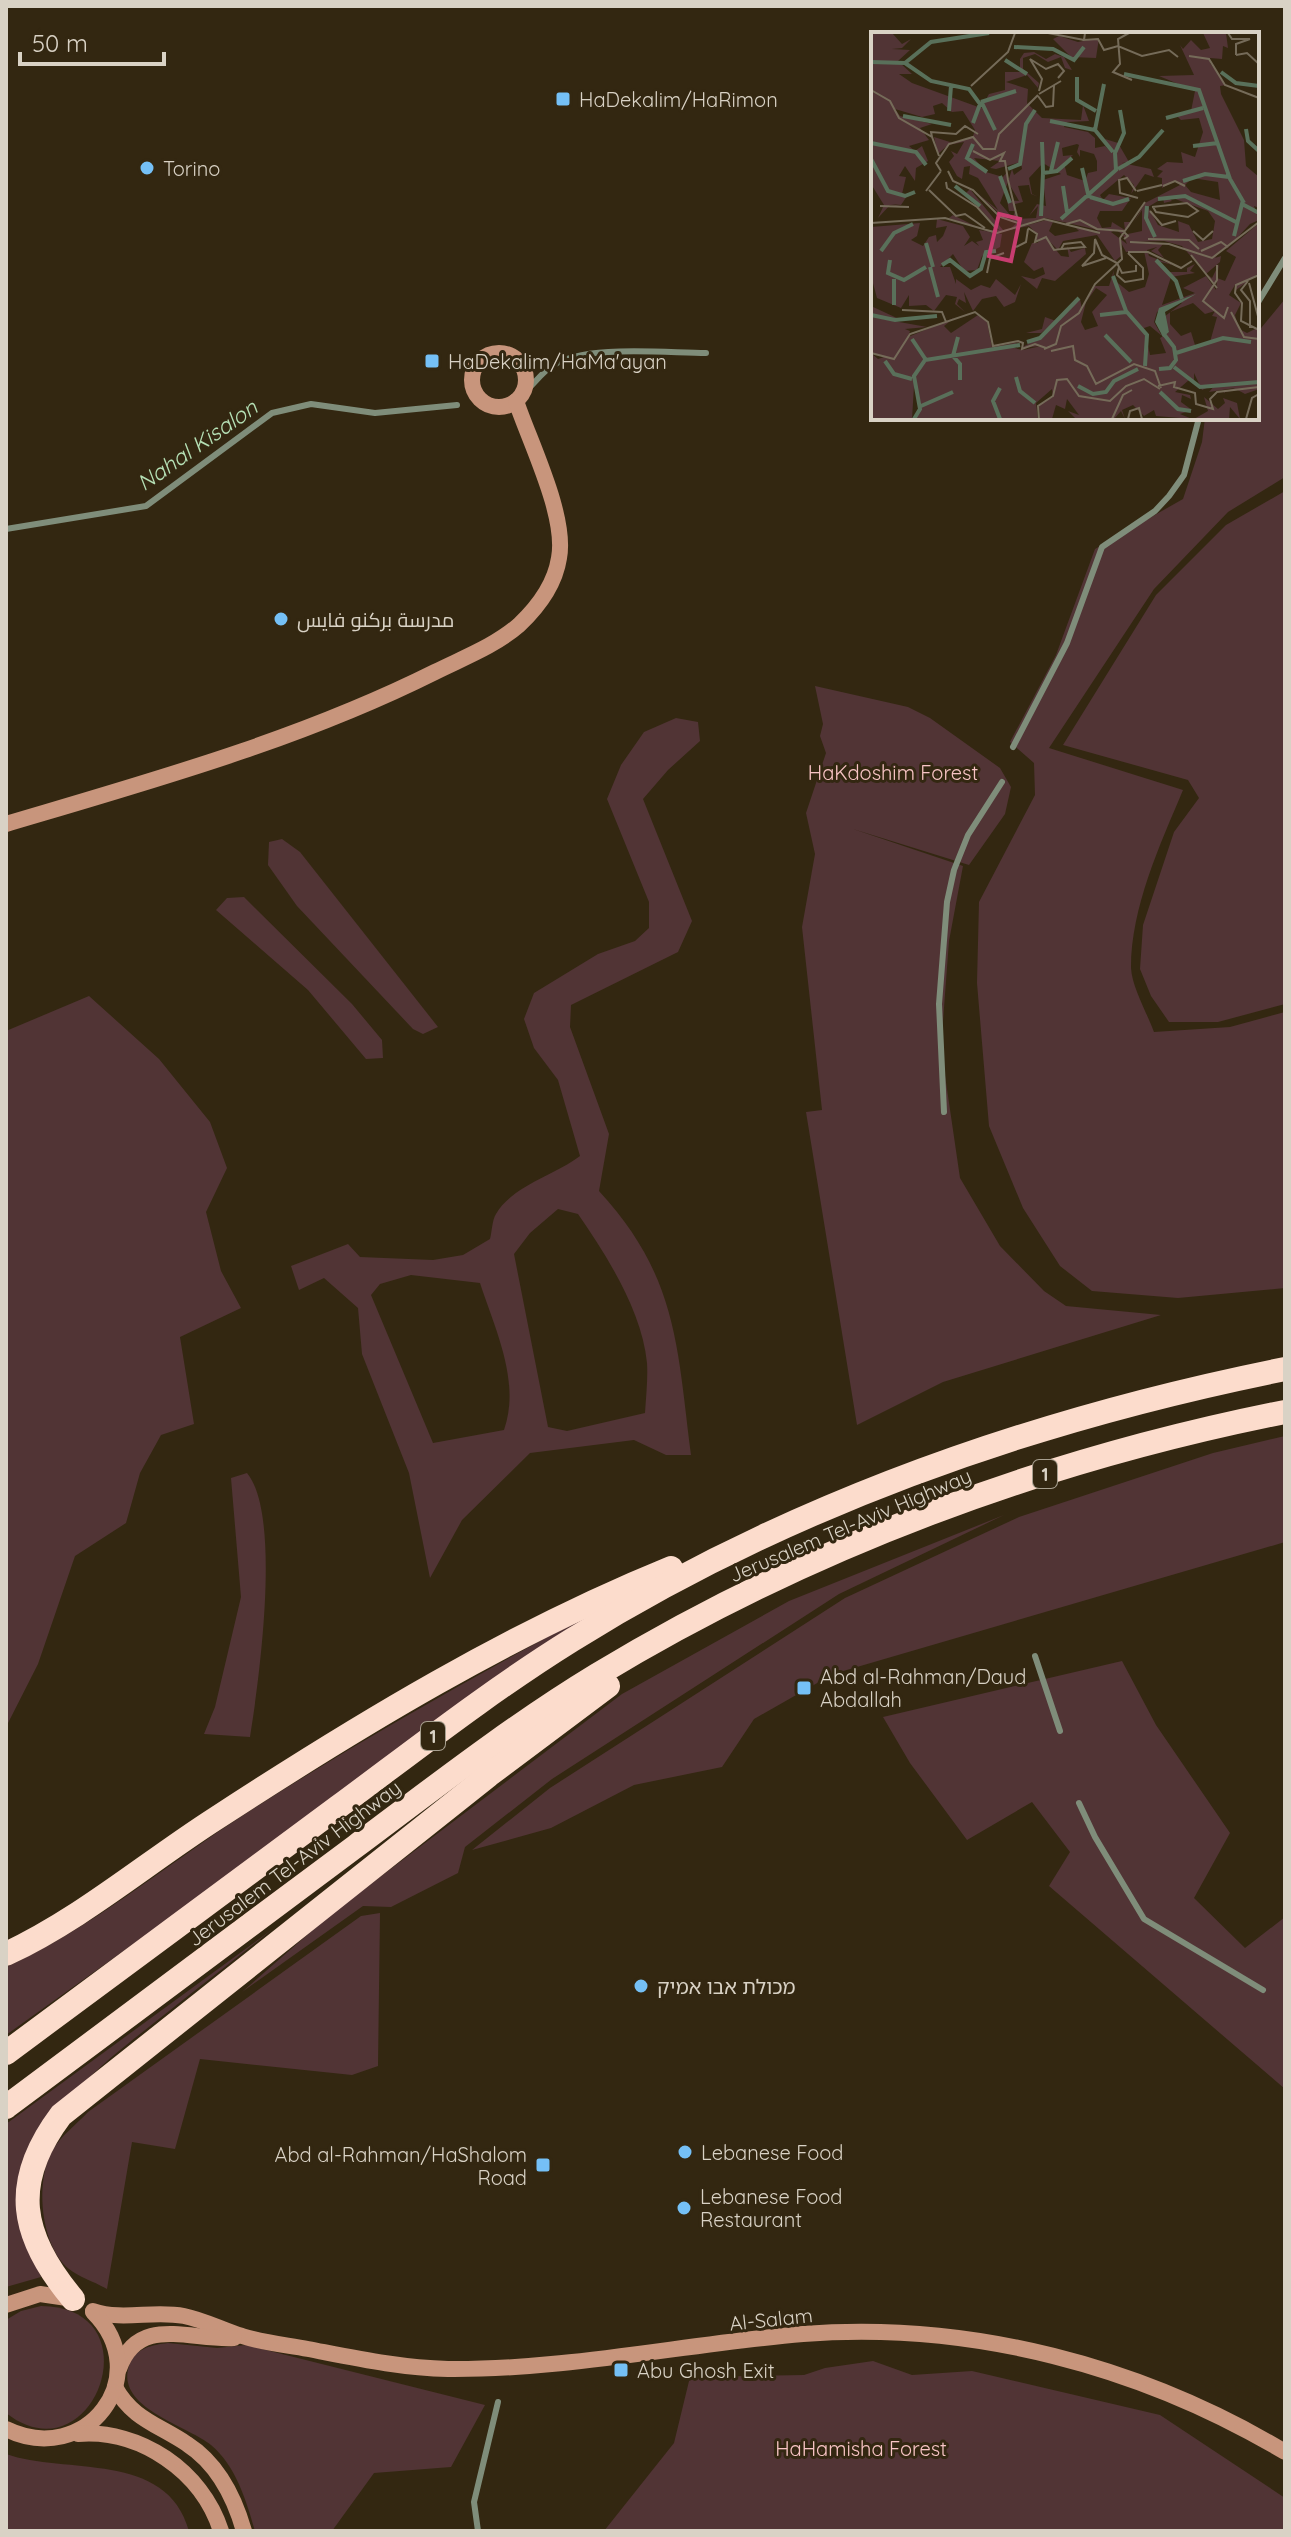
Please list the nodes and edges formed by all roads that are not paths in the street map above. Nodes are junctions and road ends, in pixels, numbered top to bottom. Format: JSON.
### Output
{"nodes":[{"id":1,"x":516,"y":401,"type":"dead end"},
{"id":2,"x":6,"y":824,"type":"edge"},
{"id":3,"x":1285,"y":1369,"type":"edge"},
{"id":4,"x":1285,"y":1412,"type":"edge"},
{"id":5,"x":897,"y":1480,"type":"junction"},
{"id":6,"x":814,"y":1561,"type":"junction"},
{"id":7,"x":6,"y":1954,"type":"edge"},
{"id":8,"x":6,"y":2053,"type":"edge"},
{"id":9,"x":6,"y":2107,"type":"edge"},
{"id":10,"x":6,"y":2304,"type":"edge"},
{"id":11,"x":83,"y":2305,"type":"junction"},
{"id":12,"x":244,"y":2337,"type":"junction"},
{"id":13,"x":116,"y":2380,"type":"junction"},
{"id":14,"x":6,"y":2429,"type":"edge"},
{"id":15,"x":72,"y":2434,"type":"junction"},
{"id":16,"x":1285,"y":2452,"type":"edge"},
{"id":17,"x":221,"y":2531,"type":"edge"},
{"id":18,"x":244,"y":2531,"type":"edge"}],
"edges":[{"from":1,"to":2,"type":"main road"},
{"from":3,"to":5,"type":"highway","name":"Jerusalem Tel-Aviv Highway","number":"1"},
{"from":4,"to":6,"type":"highway","name":"Jerusalem Tel-Aviv Highway","number":"1"},
{"from":5,"to":7,"type":"highway"},
{"from":5,"to":8,"type":"highway","name":"Jerusalem Tel-Aviv Highway","number":"1"},
{"from":6,"to":9,"type":"highway","name":"Jerusalem Tel-Aviv Highway","number":"1"},
{"from":6,"to":11,"type":"highway"},
{"from":10,"to":11,"type":"main road"},
{"from":11,"to":12,"type":"main road"},
{"from":11,"to":13,"type":"main road"},
{"from":12,"to":13,"type":"main road"},
{"from":12,"to":16,"type":"main road","name":"Al-Salam"},
{"from":13,"to":15,"type":"main road"},
{"from":13,"to":18,"type":"main road"},
{"from":14,"to":15,"type":"main road"},
{"from":15,"to":17,"type":"main road"}]}
